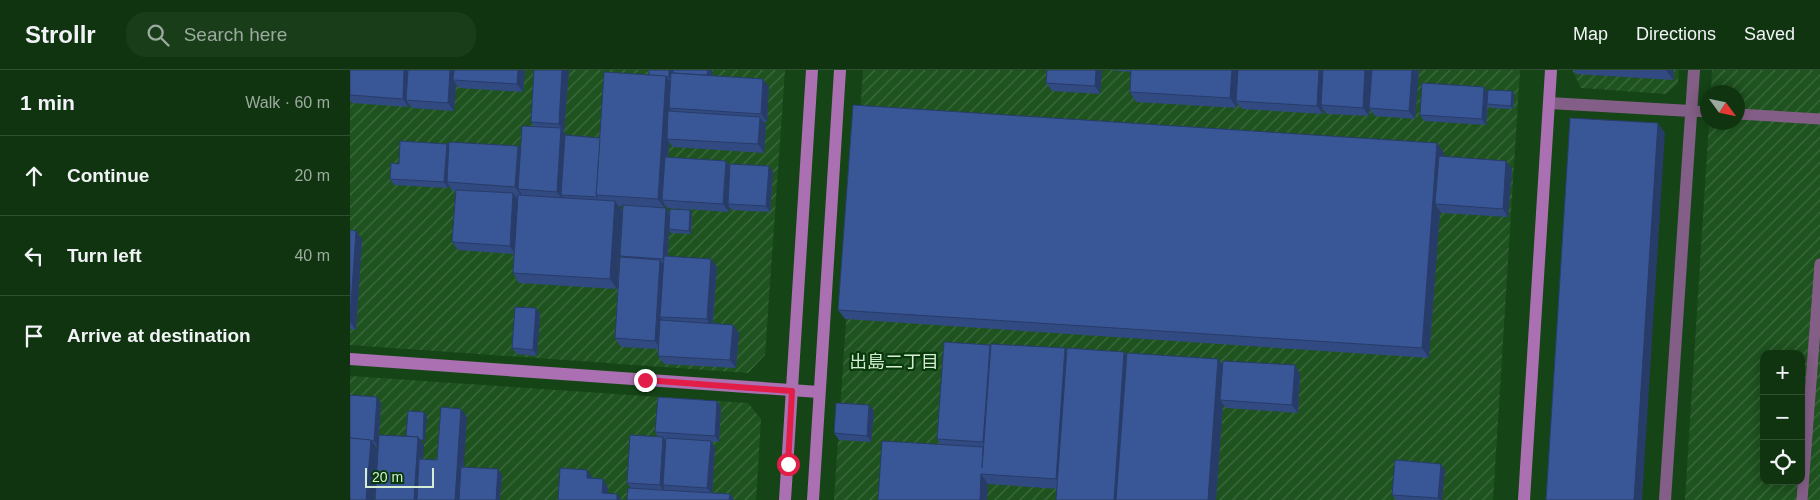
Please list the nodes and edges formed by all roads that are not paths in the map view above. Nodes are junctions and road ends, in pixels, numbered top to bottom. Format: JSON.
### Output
{"nodes":[{"id":1,"x":812,"y":70,"type":"edge"},
{"id":2,"x":840,"y":70,"type":"edge"},
{"id":3,"x":1551,"y":70,"type":"edge"},
{"id":4,"x":1694,"y":70,"type":"edge"},
{"id":5,"x":1549,"y":103,"type":"junction"},
{"id":6,"x":1691,"y":111,"type":"junction"},
{"id":7,"x":1700,"y":112,"type":"edge"},
{"id":8,"x":1745,"y":114,"type":"edge"},
{"id":9,"x":1820,"y":119,"type":"edge"},
{"id":10,"x":1820,"y":264,"type":"edge"},
{"id":11,"x":350,"y":359,"type":"edge"},
{"id":12,"x":792,"y":391,"type":"junction"},
{"id":13,"x":820,"y":392,"type":"junction"},
{"id":14,"x":785,"y":500,"type":"edge"},
{"id":15,"x":813,"y":500,"type":"edge"},
{"id":16,"x":1524,"y":500,"type":"edge"},
{"id":17,"x":1665,"y":500,"type":"edge"},
{"id":18,"x":1802,"y":500,"type":"edge"}],
"edges":[{"from":1,"to":12,"type":"street"},
{"from":2,"to":13,"type":"street"},
{"from":3,"to":5,"type":"street"},
{"from":4,"to":6,"type":"street"},
{"from":5,"to":6,"type":"street"},
{"from":5,"to":16,"type":"street"},
{"from":6,"to":7,"type":"lane"},
{"from":6,"to":17,"type":"street"},
{"from":8,"to":9,"type":"lane"},
{"from":10,"to":18,"type":"lane"},
{"from":11,"to":12,"type":"street"},
{"from":12,"to":13,"type":"street"},
{"from":12,"to":14,"type":"street"},
{"from":13,"to":15,"type":"street"}]}
